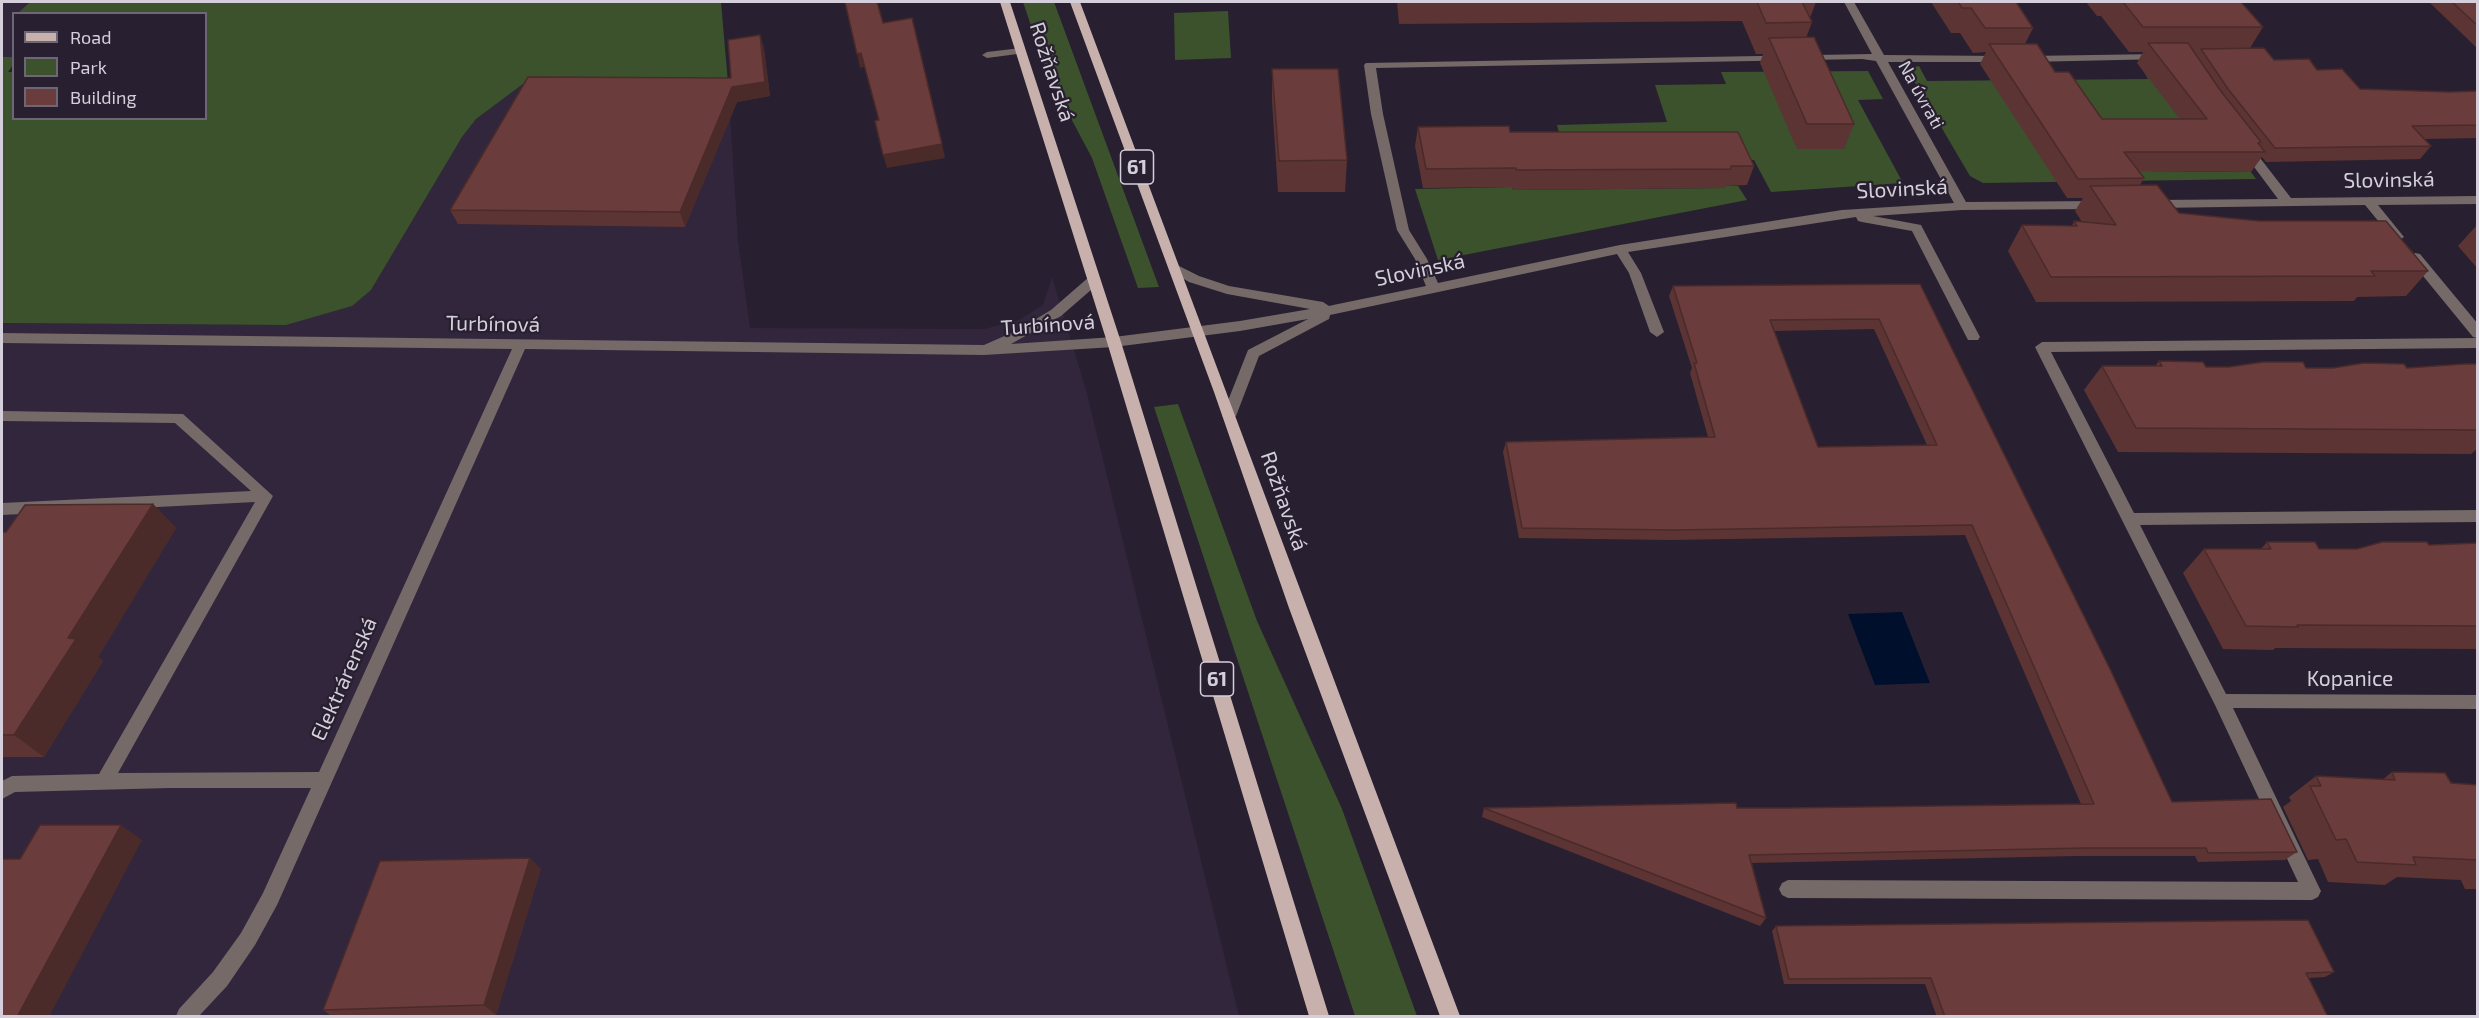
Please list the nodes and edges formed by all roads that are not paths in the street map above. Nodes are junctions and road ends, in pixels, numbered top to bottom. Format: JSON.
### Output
{"nodes":[{"id":1,"x":1005,"y":2,"type":"edge"},
{"id":2,"x":1075,"y":2,"type":"edge"},
{"id":3,"x":1849,"y":2,"type":"edge"},
{"id":4,"x":1021,"y":51,"type":"junction"},
{"id":5,"x":987,"y":56,"type":"dead end"},
{"id":6,"x":1879,"y":57,"type":"junction"},
{"id":7,"x":2170,"y":57,"type":"edge"},
{"id":8,"x":2235,"y":134,"type":"edge"},
{"id":9,"x":2478,"y":200,"type":"edge"},
{"id":10,"x":2369,"y":202,"type":"junction"},
{"id":11,"x":2288,"y":203,"type":"junction"},
{"id":12,"x":2137,"y":204,"type":"edge"},
{"id":13,"x":2113,"y":205,"type":"edge"},
{"id":14,"x":1962,"y":206,"type":"junction"},
{"id":15,"x":1842,"y":214,"type":"junction"},
{"id":16,"x":1620,"y":249,"type":"junction"},
{"id":17,"x":1175,"y":268,"type":"junction"},
{"id":18,"x":1094,"y":280,"type":"junction"},
{"id":19,"x":1434,"y":289,"type":"junction"},
{"id":20,"x":1338,"y":309,"type":"junction"},
{"id":21,"x":1199,"y":332,"type":"junction"},
{"id":22,"x":1657,"y":332,"type":"dead end"},
{"id":23,"x":2478,"y":334,"type":"edge"},
{"id":24,"x":1973,"y":337,"type":"dead end"},
{"id":25,"x":2,"y":338,"type":"edge"},
{"id":26,"x":1114,"y":342,"type":"junction"},
{"id":27,"x":2478,"y":344,"type":"edge"},
{"id":28,"x":520,"y":346,"type":"junction"},
{"id":29,"x":984,"y":350,"type":"junction"},
{"id":30,"x":2,"y":416,"type":"edge"},
{"id":31,"x":1229,"y":416,"type":"junction"},
{"id":32,"x":266,"y":496,"type":"junction"},
{"id":33,"x":2,"y":509,"type":"edge"},
{"id":34,"x":2478,"y":516,"type":"edge"},
{"id":35,"x":2129,"y":519,"type":"junction"},
{"id":36,"x":2222,"y":701,"type":"junction"},
{"id":37,"x":2478,"y":702,"type":"edge"},
{"id":38,"x":324,"y":780,"type":"junction"},
{"id":39,"x":104,"y":782,"type":"junction"},
{"id":40,"x":5,"y":786,"type":"edge"},
{"id":41,"x":1788,"y":889,"type":"dead end"},
{"id":42,"x":186,"y":1017,"type":"edge"},
{"id":43,"x":1319,"y":1017,"type":"edge"},
{"id":44,"x":1450,"y":1017,"type":"edge"}],
"edges":[{"from":1,"to":4,"type":"main road","name":"Rožňavská","number":"61"},
{"from":2,"to":17,"type":"main road","name":"Rožňavská","number":"61"},
{"from":3,"to":6,"type":"street","name":"Na úvrati"},
{"from":4,"to":5,"type":"street"},
{"from":4,"to":18,"type":"main road","name":"Rožňavská","number":"61"},
{"from":6,"to":7,"type":"street"},
{"from":6,"to":14,"type":"street","name":"Na úvrati"},
{"from":6,"to":19,"type":"street"},
{"from":8,"to":11,"type":"street"},
{"from":9,"to":10,"type":"street","name":"Slovinská"},
{"from":10,"to":11,"type":"street","name":"Slovinská"},
{"from":10,"to":23,"type":"street"},
{"from":11,"to":12,"type":"street","name":"Slovinská"},
{"from":13,"to":14,"type":"street","name":"Slovinská"},
{"from":14,"to":15,"type":"street","name":"Slovinská"},
{"from":15,"to":16,"type":"street","name":"Slovinská"},
{"from":15,"to":24,"type":"street"},
{"from":16,"to":19,"type":"street","name":"Slovinská"},
{"from":16,"to":22,"type":"street"},
{"from":17,"to":20,"type":"street","name":"Slovinská"},
{"from":17,"to":21,"type":"main road","name":"Rožňavská","number":"61"},
{"from":18,"to":26,"type":"main road","name":"Rožňavská","number":"61"},
{"from":18,"to":29,"type":"street","name":"Turbínová"},
{"from":19,"to":20,"type":"street","name":"Slovinská"},
{"from":20,"to":21,"type":"street","name":"Slovinská"},
{"from":20,"to":31,"type":"street","name":"Slovinská"},
{"from":21,"to":26,"type":"street","name":"Turbínová"},
{"from":21,"to":31,"type":"main road","name":"Rožňavská","number":"61"},
{"from":25,"to":28,"type":"street","name":"Turbínová"},
{"from":26,"to":29,"type":"street","name":"Turbínová"},
{"from":26,"to":43,"type":"main road","name":"Rožňavská","number":"61"},
{"from":27,"to":35,"type":"street"},
{"from":28,"to":29,"type":"street","name":"Turbínová"},
{"from":28,"to":38,"type":"street","name":"Elektrárenská"},
{"from":30,"to":32,"type":"street"},
{"from":31,"to":44,"type":"main road","name":"Rožňavská","number":"61"},
{"from":32,"to":33,"type":"street"},
{"from":32,"to":39,"type":"street"},
{"from":34,"to":35,"type":"street"},
{"from":35,"to":36,"type":"street"},
{"from":36,"to":37,"type":"street","name":"Kopanice"},
{"from":36,"to":41,"type":"street"},
{"from":38,"to":39,"type":"street"},
{"from":38,"to":42,"type":"street","name":"Elektrárenská"},
{"from":39,"to":40,"type":"street"}]}
